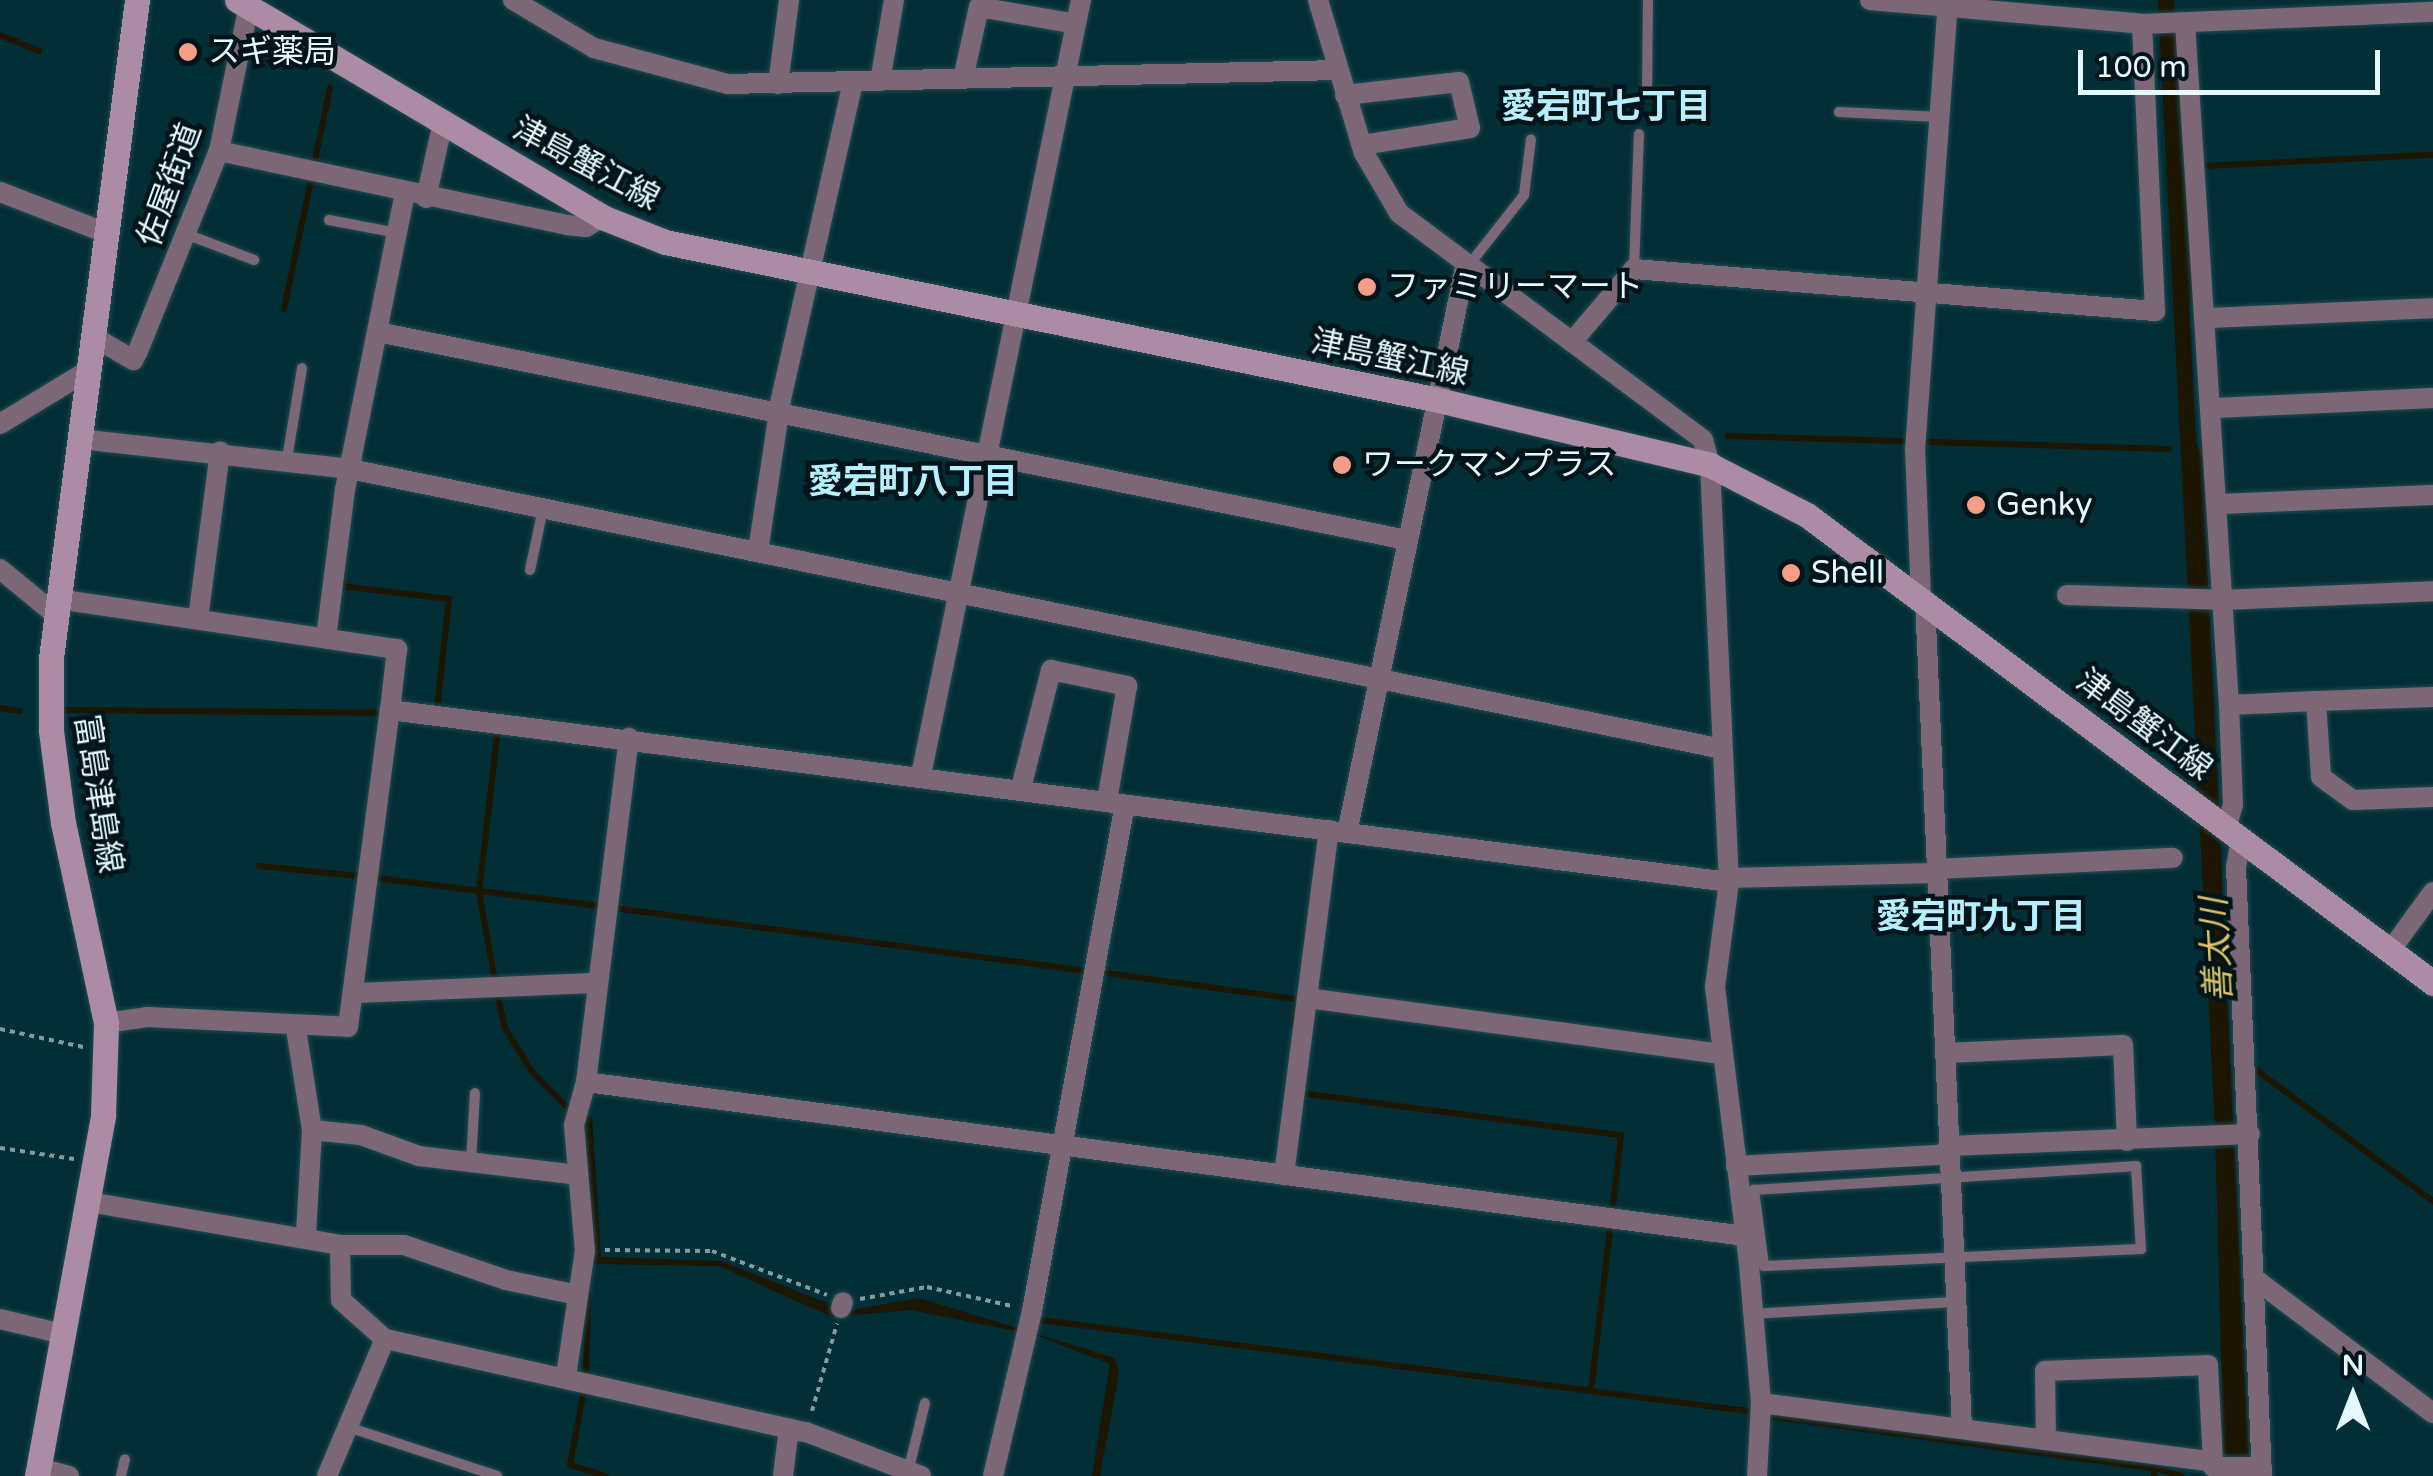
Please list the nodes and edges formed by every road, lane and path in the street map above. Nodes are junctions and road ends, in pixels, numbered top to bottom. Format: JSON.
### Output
{"nodes":[{"id":1,"x":136,"y":0,"type":"edge"},
{"id":2,"x":514,"y":0,"type":"edge"},
{"id":3,"x":790,"y":0,"type":"edge"},
{"id":4,"x":894,"y":0,"type":"edge"},
{"id":5,"x":1081,"y":0,"type":"edge"},
{"id":6,"x":1318,"y":0,"type":"edge"},
{"id":7,"x":1648,"y":0,"type":"edge"},
{"id":8,"x":1870,"y":0,"type":"edge"},
{"id":9,"x":244,"y":2,"type":"edge"},
{"id":10,"x":1948,"y":4,"type":"edge"},
{"id":11,"x":2433,"y":12,"type":"edge"},
{"id":12,"x":1076,"y":24,"type":"junction"},
{"id":13,"x":2149,"y":24,"type":"junction"},
{"id":14,"x":2183,"y":24,"type":"junction"},
{"id":15,"x":1338,"y":70,"type":"junction"},
{"id":16,"x":1065,"y":77,"type":"junction"},
{"id":17,"x":963,"y":80,"type":"junction"},
{"id":18,"x":880,"y":81,"type":"junction"},
{"id":19,"x":853,"y":82,"type":"junction"},
{"id":20,"x":778,"y":84,"type":"junction"},
{"id":21,"x":1669,"y":93,"type":"dead end"},
{"id":22,"x":1345,"y":95,"type":"junction"},
{"id":23,"x":1839,"y":112,"type":"dead end"},
{"id":24,"x":1940,"y":117,"type":"junction"},
{"id":25,"x":443,"y":122,"type":"junction"},
{"id":26,"x":1640,"y":134,"type":"dead end"},
{"id":27,"x":1531,"y":138,"type":"dead end"},
{"id":28,"x":1361,"y":144,"type":"junction"},
{"id":29,"x":220,"y":151,"type":"junction"},
{"id":30,"x":0,"y":192,"type":"edge"},
{"id":31,"x":405,"y":192,"type":"junction"},
{"id":32,"x":426,"y":198,"type":"junction"},
{"id":33,"x":602,"y":217,"type":"junction"},
{"id":34,"x":329,"y":220,"type":"dead end"},
{"id":35,"x":106,"y":233,"type":"junction"},
{"id":36,"x":397,"y":233,"type":"junction"},
{"id":37,"x":186,"y":234,"type":"junction"},
{"id":38,"x":254,"y":260,"type":"dead end"},
{"id":39,"x":1468,"y":264,"type":"junction"},
{"id":40,"x":1634,"y":269,"type":"junction"},
{"id":41,"x":812,"y":272,"type":"junction"},
{"id":42,"x":1927,"y":294,"type":"junction"},
{"id":43,"x":2433,"y":308,"type":"edge"},
{"id":44,"x":1020,"y":317,"type":"junction"},
{"id":45,"x":2208,"y":318,"type":"junction"},
{"id":46,"x":378,"y":332,"type":"junction"},
{"id":47,"x":92,"y":336,"type":"junction"},
{"id":48,"x":1572,"y":342,"type":"junction"},
{"id":49,"x":302,"y":368,"type":"dead end"},
{"id":50,"x":87,"y":371,"type":"junction"},
{"id":51,"x":2433,"y":398,"type":"edge"},
{"id":52,"x":1434,"y":399,"type":"junction"},
{"id":53,"x":2213,"y":408,"type":"junction"},
{"id":54,"x":781,"y":412,"type":"junction"},
{"id":55,"x":0,"y":424,"type":"edge"},
{"id":56,"x":79,"y":439,"type":"junction"},
{"id":57,"x":220,"y":452,"type":"junction"},
{"id":58,"x":992,"y":454,"type":"junction"},
{"id":59,"x":287,"y":459,"type":"junction"},
{"id":60,"x":1710,"y":465,"type":"junction"},
{"id":61,"x":350,"y":469,"type":"junction"},
{"id":62,"x":2433,"y":495,"type":"edge"},
{"id":63,"x":2218,"y":504,"type":"junction"},
{"id":64,"x":543,"y":508,"type":"junction"},
{"id":65,"x":1407,"y":540,"type":"junction"},
{"id":66,"x":758,"y":551,"type":"junction"},
{"id":67,"x":530,"y":570,"type":"dead end"},
{"id":68,"x":5,"y":578,"type":"edge"},
{"id":69,"x":2433,"y":591,"type":"edge"},
{"id":70,"x":964,"y":593,"type":"junction"},
{"id":71,"x":2067,"y":596,"type":"dead end"},
{"id":72,"x":1923,"y":598,"type":"junction"},
{"id":73,"x":2219,"y":599,"type":"junction"},
{"id":74,"x":57,"y":607,"type":"junction"},
{"id":75,"x":198,"y":619,"type":"junction"},
{"id":76,"x":326,"y":638,"type":"junction"},
{"id":77,"x":1377,"y":678,"type":"junction"},
{"id":78,"x":2433,"y":696,"type":"edge"},
{"id":79,"x":2316,"y":701,"type":"junction"},
{"id":80,"x":2229,"y":705,"type":"junction"},
{"id":81,"x":390,"y":710,"type":"junction"},
{"id":82,"x":628,"y":738,"type":"junction"},
{"id":83,"x":1718,"y":748,"type":"junction"},
{"id":84,"x":921,"y":776,"type":"junction"},
{"id":85,"x":1022,"y":788,"type":"junction"},
{"id":86,"x":2433,"y":797,"type":"edge"},
{"id":87,"x":1116,"y":802,"type":"junction"},
{"id":88,"x":1338,"y":831,"type":"junction"},
{"id":89,"x":2233,"y":834,"type":"junction"},
{"id":90,"x":2174,"y":858,"type":"dead end"},
{"id":91,"x":1936,"y":871,"type":"junction"},
{"id":92,"x":1728,"y":880,"type":"junction"},
{"id":93,"x":2433,"y":892,"type":"edge"},
{"id":94,"x":2390,"y":951,"type":"junction"},
{"id":95,"x":595,"y":983,"type":"junction"},
{"id":96,"x":2433,"y":983,"type":"edge"},
{"id":97,"x":355,"y":993,"type":"junction"},
{"id":98,"x":1307,"y":998,"type":"junction"},
{"id":99,"x":106,"y":1022,"type":"junction"},
{"id":100,"x":0,"y":1029,"type":"edge"},
{"id":101,"x":296,"y":1029,"type":"junction"},
{"id":102,"x":105,"y":1051,"type":"junction"},
{"id":103,"x":1722,"y":1054,"type":"junction"},
{"id":104,"x":1945,"y":1054,"type":"junction"},
{"id":105,"x":586,"y":1082,"type":"junction"},
{"id":106,"x":475,"y":1093,"type":"dead end"},
{"id":107,"x":312,"y":1130,"type":"junction"},
{"id":108,"x":2247,"y":1134,"type":"junction"},
{"id":109,"x":2127,"y":1141,"type":"junction"},
{"id":110,"x":1064,"y":1146,"type":"junction"},
{"id":111,"x":1949,"y":1146,"type":"junction"},
{"id":112,"x":0,"y":1148,"type":"edge"},
{"id":113,"x":95,"y":1162,"type":"junction"},
{"id":114,"x":472,"y":1162,"type":"junction"},
{"id":115,"x":1736,"y":1166,"type":"junction"},
{"id":116,"x":578,"y":1175,"type":"junction"},
{"id":117,"x":1284,"y":1175,"type":"junction"},
{"id":118,"x":1949,"y":1178,"type":"junction"},
{"id":119,"x":89,"y":1202,"type":"junction"},
{"id":120,"x":306,"y":1235,"type":"junction"},
{"id":121,"x":1745,"y":1236,"type":"junction"},
{"id":122,"x":340,"y":1246,"type":"junction"},
{"id":123,"x":592,"y":1251,"type":"junction"},
{"id":124,"x":1951,"y":1260,"type":"junction"},
{"id":125,"x":2254,"y":1279,"type":"junction"},
{"id":126,"x":574,"y":1294,"type":"junction"},
{"id":127,"x":1954,"y":1302,"type":"junction"},
{"id":128,"x":841,"y":1310,"type":"junction"},
{"id":129,"x":1753,"y":1314,"type":"junction"},
{"id":130,"x":0,"y":1319,"type":"edge"},
{"id":131,"x":1030,"y":1324,"type":"junction"},
{"id":132,"x":63,"y":1334,"type":"junction"},
{"id":133,"x":386,"y":1339,"type":"junction"},
{"id":134,"x":566,"y":1376,"type":"junction"},
{"id":135,"x":925,"y":1403,"type":"dead end"},
{"id":136,"x":1760,"y":1403,"type":"junction"},
{"id":137,"x":2433,"y":1413,"type":"edge"},
{"id":138,"x":348,"y":1427,"type":"junction"},
{"id":139,"x":797,"y":1430,"type":"junction"},
{"id":140,"x":1962,"y":1430,"type":"junction"},
{"id":141,"x":2046,"y":1440,"type":"junction"},
{"id":142,"x":126,"y":1459,"type":"dead end"},
{"id":143,"x":2216,"y":1467,"type":"dead end"},
{"id":144,"x":2260,"y":1470,"type":"edge"},
{"id":145,"x":38,"y":1472,"type":"edge"},
{"id":146,"x":914,"y":1474,"type":"edge"},
{"id":147,"x":69,"y":1476,"type":"edge"},
{"id":148,"x":121,"y":1476,"type":"edge"},
{"id":149,"x":327,"y":1476,"type":"edge"},
{"id":150,"x":496,"y":1476,"type":"edge"},
{"id":151,"x":784,"y":1476,"type":"edge"},
{"id":152,"x":993,"y":1476,"type":"edge"},
{"id":153,"x":1758,"y":1476,"type":"edge"}],
"edges":[{"from":1,"to":35,"type":"main road","name":"富島津島線"},
{"from":2,"to":20,"type":"street"},
{"from":3,"to":20,"type":"street"},
{"from":4,"to":18,"type":"street"},
{"from":5,"to":12,"type":"street"},
{"from":6,"to":15,"type":"street"},
{"from":7,"to":21,"type":"lane"},
{"from":8,"to":10,"type":"street"},
{"from":9,"to":25,"type":"main road","name":"津島蟹江線"},
{"from":9,"to":29,"type":"street","name":"佐屋街道"},
{"from":10,"to":13,"type":"street"},
{"from":10,"to":24,"type":"street"},
{"from":11,"to":14,"type":"street"},
{"from":12,"to":16,"type":"street"},
{"from":12,"to":17,"type":"street"},
{"from":13,"to":14,"type":"street"},
{"from":13,"to":42,"type":"street"},
{"from":14,"to":45,"type":"street"},
{"from":15,"to":16,"type":"street"},
{"from":15,"to":22,"type":"street"},
{"from":16,"to":17,"type":"street"},
{"from":16,"to":44,"type":"street"},
{"from":17,"to":18,"type":"street"},
{"from":18,"to":19,"type":"street"},
{"from":19,"to":20,"type":"street"},
{"from":19,"to":41,"type":"street"},
{"from":22,"to":28,"type":"street"},
{"from":22,"to":28,"type":"street"},
{"from":23,"to":24,"type":"lane"},
{"from":24,"to":42,"type":"street"},
{"from":25,"to":32,"type":"street"},
{"from":25,"to":33,"type":"main road","name":"津島蟹江線"},
{"from":26,"to":40,"type":"lane"},
{"from":27,"to":39,"type":"lane"},
{"from":28,"to":39,"type":"street"},
{"from":29,"to":31,"type":"street"},
{"from":29,"to":37,"type":"street","name":"佐屋街道"},
{"from":30,"to":35,"type":"street"},
{"from":31,"to":32,"type":"street"},
{"from":31,"to":36,"type":"street"},
{"from":32,"to":33,"type":"street"},
{"from":33,"to":41,"type":"main road","name":"津島蟹江線"},
{"from":34,"to":36,"type":"lane"},
{"from":35,"to":47,"type":"main road","name":"富島津島線"},
{"from":36,"to":46,"type":"street"},
{"from":37,"to":38,"type":"lane"},
{"from":37,"to":47,"type":"street","name":"佐屋街道"},
{"from":39,"to":48,"type":"street"},
{"from":39,"to":52,"type":"street"},
{"from":40,"to":42,"type":"street"},
{"from":40,"to":48,"type":"street"},
{"from":41,"to":44,"type":"main road","name":"津島蟹江線"},
{"from":41,"to":54,"type":"street"},
{"from":42,"to":72,"type":"street"},
{"from":43,"to":45,"type":"street"},
{"from":44,"to":52,"type":"main road","name":"津島蟹江線"},
{"from":44,"to":58,"type":"street"},
{"from":45,"to":53,"type":"street"},
{"from":46,"to":54,"type":"street"},
{"from":46,"to":61,"type":"street"},
{"from":47,"to":50,"type":"main road","name":"富島津島線"},
{"from":48,"to":60,"type":"street"},
{"from":49,"to":59,"type":"lane"},
{"from":50,"to":55,"type":"street"},
{"from":50,"to":56,"type":"main road","name":"富島津島線"},
{"from":51,"to":53,"type":"street"},
{"from":52,"to":60,"type":"main road","name":"津島蟹江線"},
{"from":52,"to":65,"type":"street"},
{"from":53,"to":63,"type":"street"},
{"from":54,"to":58,"type":"street"},
{"from":54,"to":66,"type":"street"},
{"from":56,"to":57,"type":"street"},
{"from":56,"to":74,"type":"main road","name":"富島津島線"},
{"from":57,"to":59,"type":"street"},
{"from":57,"to":75,"type":"street"},
{"from":58,"to":65,"type":"street"},
{"from":58,"to":70,"type":"street"},
{"from":59,"to":61,"type":"street"},
{"from":60,"to":72,"type":"main road","name":"津島蟹江線"},
{"from":60,"to":83,"type":"street"},
{"from":61,"to":64,"type":"street"},
{"from":61,"to":76,"type":"street"},
{"from":62,"to":63,"type":"street"},
{"from":63,"to":73,"type":"street"},
{"from":64,"to":66,"type":"street"},
{"from":64,"to":67,"type":"lane"},
{"from":65,"to":77,"type":"street"},
{"from":66,"to":70,"type":"street"},
{"from":68,"to":74,"type":"street"},
{"from":69,"to":73,"type":"street"},
{"from":70,"to":77,"type":"street"},
{"from":70,"to":84,"type":"street"},
{"from":71,"to":73,"type":"street"},
{"from":72,"to":89,"type":"main road","name":"津島蟹江線"},
{"from":72,"to":91,"type":"street"},
{"from":73,"to":80,"type":"street"},
{"from":74,"to":75,"type":"street"},
{"from":74,"to":99,"type":"main road","name":"富島津島線"},
{"from":75,"to":76,"type":"street"},
{"from":76,"to":81,"type":"street"},
{"from":77,"to":83,"type":"street"},
{"from":77,"to":88,"type":"street"},
{"from":78,"to":79,"type":"street"},
{"from":79,"to":80,"type":"street"},
{"from":79,"to":86,"type":"street"},
{"from":80,"to":89,"type":"street"},
{"from":81,"to":82,"type":"street"},
{"from":81,"to":97,"type":"street"},
{"from":82,"to":84,"type":"street"},
{"from":82,"to":95,"type":"street"},
{"from":83,"to":92,"type":"street"},
{"from":84,"to":85,"type":"street"},
{"from":85,"to":87,"type":"street"},
{"from":85,"to":87,"type":"street"},
{"from":87,"to":88,"type":"street"},
{"from":87,"to":110,"type":"street"},
{"from":88,"to":92,"type":"street"},
{"from":88,"to":98,"type":"street"},
{"from":89,"to":94,"type":"main road","name":"津島蟹江線"},
{"from":89,"to":108,"type":"street"},
{"from":90,"to":91,"type":"street"},
{"from":91,"to":92,"type":"street"},
{"from":91,"to":104,"type":"street"},
{"from":92,"to":103,"type":"street"},
{"from":93,"to":94,"type":"street"},
{"from":94,"to":96,"type":"main road","name":"津島蟹江線"},
{"from":95,"to":97,"type":"street"},
{"from":95,"to":105,"type":"street"},
{"from":97,"to":101,"type":"street"},
{"from":98,"to":103,"type":"street"},
{"from":98,"to":117,"type":"street"},
{"from":99,"to":101,"type":"street"},
{"from":99,"to":102,"type":"main road","name":"富島津島線"},
{"from":100,"to":102,"type":"path"},
{"from":101,"to":107,"type":"street"},
{"from":102,"to":113,"type":"main road","name":"富島津島線"},
{"from":103,"to":115,"type":"street"},
{"from":104,"to":109,"type":"street"},
{"from":104,"to":111,"type":"street"},
{"from":105,"to":110,"type":"street"},
{"from":105,"to":116,"type":"street"},
{"from":106,"to":114,"type":"lane"},
{"from":107,"to":114,"type":"street"},
{"from":107,"to":120,"type":"street"},
{"from":108,"to":109,"type":"street"},
{"from":108,"to":125,"type":"street"},
{"from":109,"to":111,"type":"street"},
{"from":110,"to":117,"type":"street"},
{"from":110,"to":131,"type":"street"},
{"from":111,"to":115,"type":"street"},
{"from":111,"to":118,"type":"street"},
{"from":112,"to":113,"type":"path"},
{"from":113,"to":119,"type":"main road","name":"富島津島線"},
{"from":114,"to":116,"type":"street"},
{"from":115,"to":121,"type":"street"},
{"from":116,"to":123,"type":"street"},
{"from":117,"to":121,"type":"street"},
{"from":118,"to":124,"type":"street"},
{"from":118,"to":124,"type":"lane"},
{"from":118,"to":124,"type":"lane"},
{"from":119,"to":120,"type":"street"},
{"from":119,"to":132,"type":"main road","name":"富島津島線"},
{"from":120,"to":122,"type":"street"},
{"from":121,"to":129,"type":"street"},
{"from":122,"to":126,"type":"street"},
{"from":122,"to":133,"type":"street"},
{"from":123,"to":126,"type":"street"},
{"from":123,"to":128,"type":"path"},
{"from":124,"to":127,"type":"street"},
{"from":125,"to":137,"type":"street"},
{"from":125,"to":144,"type":"street"},
{"from":126,"to":134,"type":"street"},
{"from":127,"to":129,"type":"lane"},
{"from":127,"to":140,"type":"street"},
{"from":128,"to":131,"type":"path"},
{"from":128,"to":139,"type":"path"},
{"from":129,"to":136,"type":"street"},
{"from":130,"to":132,"type":"street"},
{"from":131,"to":152,"type":"street"},
{"from":132,"to":145,"type":"main road","name":"富島津島線"},
{"from":133,"to":134,"type":"street"},
{"from":133,"to":138,"type":"street"},
{"from":134,"to":139,"type":"street"},
{"from":135,"to":146,"type":"lane"},
{"from":136,"to":140,"type":"street"},
{"from":136,"to":153,"type":"street"},
{"from":138,"to":149,"type":"street"},
{"from":138,"to":150,"type":"lane"},
{"from":139,"to":146,"type":"street"},
{"from":139,"to":151,"type":"street"},
{"from":140,"to":141,"type":"street"},
{"from":141,"to":141,"type":"street"},
{"from":142,"to":148,"type":"lane"},
{"from":143,"to":144,"type":"street"},
{"from":145,"to":147,"type":"street"}]}
